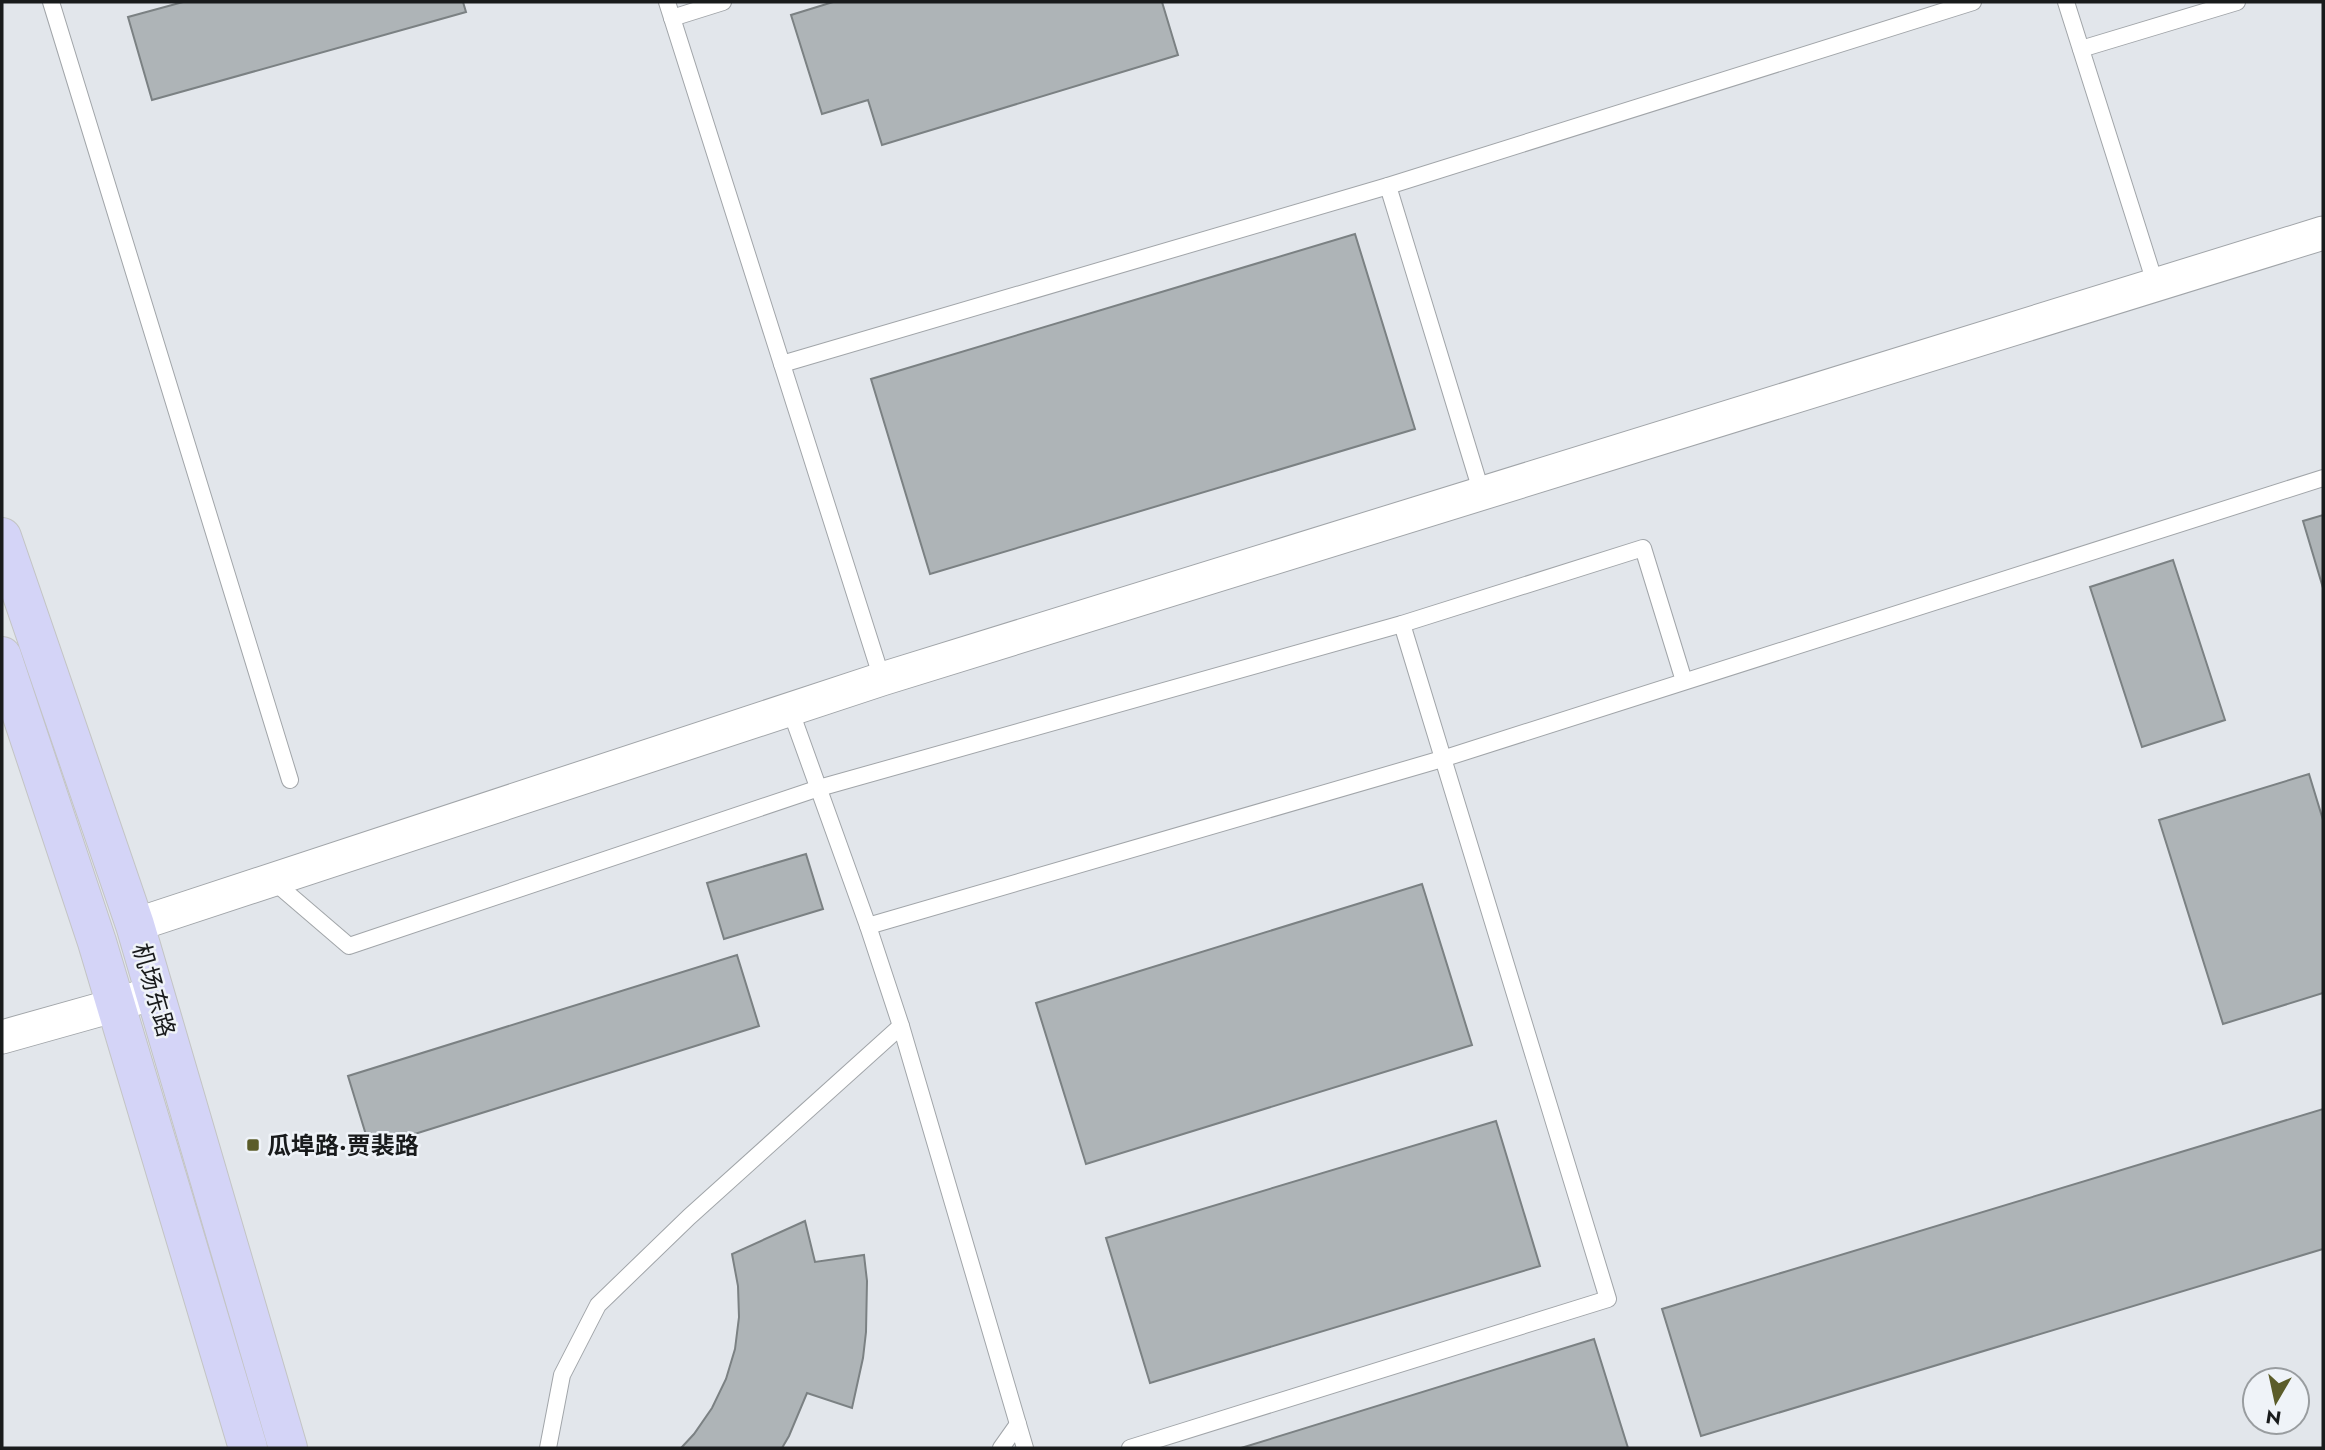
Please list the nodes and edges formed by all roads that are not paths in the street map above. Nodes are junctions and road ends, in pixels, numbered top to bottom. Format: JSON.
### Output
{"nodes":[{"id":1,"x":51,"y":2,"type":"edge"},
{"id":2,"x":723,"y":2,"type":"edge"},
{"id":3,"x":1973,"y":2,"type":"edge"},
{"id":4,"x":2066,"y":2,"type":"edge"},
{"id":5,"x":2237,"y":2,"type":"edge"},
{"id":6,"x":669,"y":10,"type":"edge"},
{"id":7,"x":2081,"y":49,"type":"junction"},
{"id":8,"x":1388,"y":186,"type":"junction"},
{"id":9,"x":2323,"y":233,"type":"edge"},
{"id":10,"x":2156,"y":286,"type":"junction"},
{"id":11,"x":782,"y":364,"type":"junction"},
{"id":12,"x":2323,"y":478,"type":"edge"},
{"id":13,"x":1482,"y":494,"type":"junction"},
{"id":14,"x":2,"y":537,"type":"edge"},
{"id":15,"x":1402,"y":624,"type":"junction"},
{"id":16,"x":2,"y":656,"type":"edge"},
{"id":17,"x":882,"y":679,"type":"junction"},
{"id":18,"x":1684,"y":681,"type":"junction"},
{"id":19,"x":790,"y":709,"type":"junction"},
{"id":20,"x":1442,"y":759,"type":"junction"},
{"id":21,"x":290,"y":780,"type":"dead end"},
{"id":22,"x":818,"y":788,"type":"junction"},
{"id":23,"x":272,"y":880,"type":"junction"},
{"id":24,"x":135,"y":925,"type":"junction"},
{"id":25,"x":868,"y":926,"type":"junction"},
{"id":26,"x":155,"y":992,"type":"junction"},
{"id":27,"x":116,"y":1005,"type":"junction"},
{"id":28,"x":901,"y":1026,"type":"junction"},
{"id":29,"x":2,"y":1037,"type":"edge"},
{"id":30,"x":1018,"y":1424,"type":"junction"},
{"id":31,"x":248,"y":1448,"type":"edge"},
{"id":32,"x":288,"y":1448,"type":"edge"},
{"id":33,"x":548,"y":1448,"type":"edge"},
{"id":34,"x":1002,"y":1448,"type":"edge"},
{"id":35,"x":1025,"y":1448,"type":"edge"},
{"id":36,"x":1130,"y":1448,"type":"edge"}],
"edges":[{"from":1,"to":21,"type":"lane"},
{"from":2,"to":6,"type":"lane"},
{"from":3,"to":8,"type":"lane"},
{"from":4,"to":7,"type":"lane"},
{"from":5,"to":7,"type":"lane"},
{"from":6,"to":11,"type":"lane"},
{"from":7,"to":10,"type":"lane"},
{"from":8,"to":11,"type":"lane"},
{"from":8,"to":13,"type":"lane"},
{"from":9,"to":10,"type":"street"},
{"from":10,"to":13,"type":"street"},
{"from":11,"to":17,"type":"lane"},
{"from":12,"to":18,"type":"lane"},
{"from":13,"to":17,"type":"street"},
{"from":14,"to":24,"type":"main road","name":"机场东路"},
{"from":15,"to":18,"type":"lane"},
{"from":15,"to":20,"type":"lane"},
{"from":15,"to":22,"type":"lane"},
{"from":16,"to":27,"type":"main road","name":"机场东路"},
{"from":17,"to":19,"type":"street"},
{"from":18,"to":20,"type":"lane"},
{"from":19,"to":22,"type":"lane"},
{"from":19,"to":23,"type":"street"},
{"from":20,"to":25,"type":"lane"},
{"from":20,"to":36,"type":"lane"},
{"from":22,"to":23,"type":"lane"},
{"from":22,"to":25,"type":"lane"},
{"from":23,"to":24,"type":"street"},
{"from":24,"to":26,"type":"main road","name":"机场东路"},
{"from":25,"to":28,"type":"lane"},
{"from":26,"to":27,"type":"street"},
{"from":26,"to":32,"type":"main road","name":"机场东路"},
{"from":27,"to":29,"type":"street"},
{"from":27,"to":31,"type":"main road","name":"机场东路"},
{"from":28,"to":30,"type":"lane"},
{"from":28,"to":33,"type":"lane"},
{"from":30,"to":34,"type":"lane"},
{"from":30,"to":35,"type":"lane"}]}
